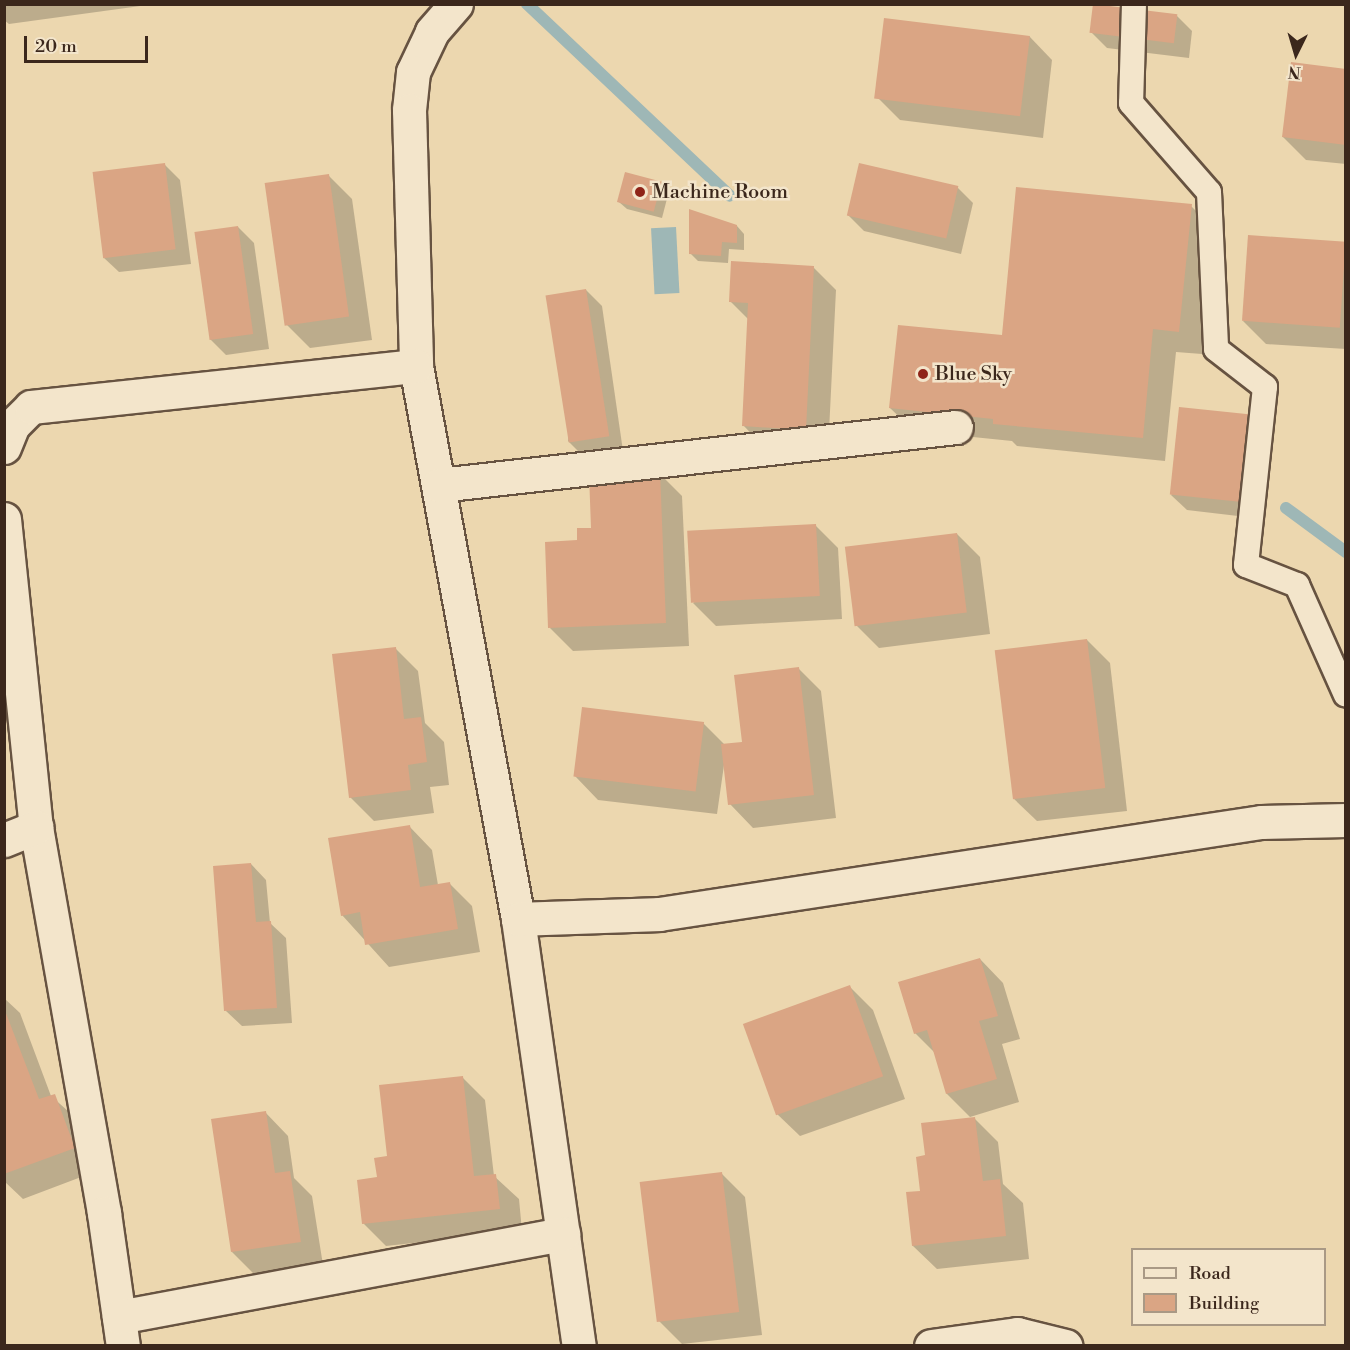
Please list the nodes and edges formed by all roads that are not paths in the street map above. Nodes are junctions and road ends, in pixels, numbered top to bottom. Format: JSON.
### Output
{"nodes":[{"id":1,"x":456,"y":4,"type":"edge"},
{"id":2,"x":1134,"y":4,"type":"edge"},
{"id":3,"x":416,"y":366,"type":"junction"},
{"id":4,"x":956,"y":428,"type":"dead end"},
{"id":5,"x":4,"y":447,"type":"edge"},
{"id":6,"x":439,"y":484,"type":"junction"},
{"id":7,"x":4,"y":519,"type":"edge"},
{"id":8,"x":1346,"y":695,"type":"edge"},
{"id":9,"x":1346,"y":820,"type":"edge"},
{"id":10,"x":36,"y":827,"type":"junction"},
{"id":11,"x":4,"y":840,"type":"edge"},
{"id":12,"x":518,"y":919,"type":"junction"},
{"id":13,"x":563,"y":1234,"type":"junction"},
{"id":14,"x":121,"y":1331,"type":"edge"},
{"id":15,"x":579,"y":1346,"type":"edge"},
{"id":16,"x":931,"y":1346,"type":"edge"},
{"id":17,"x":1066,"y":1346,"type":"edge"}],
"edges":[{"from":1,"to":3,"type":"street"},
{"from":2,"to":8,"type":"lane"},
{"from":3,"to":5,"type":"street"},
{"from":3,"to":6,"type":"street"},
{"from":4,"to":6,"type":"street"},
{"from":6,"to":12,"type":"street"},
{"from":7,"to":10,"type":"street"},
{"from":9,"to":12,"type":"street"},
{"from":10,"to":11,"type":"street"},
{"from":10,"to":14,"type":"street"},
{"from":12,"to":13,"type":"street"},
{"from":13,"to":14,"type":"street"},
{"from":13,"to":15,"type":"street"},
{"from":16,"to":17,"type":"street"}]}
